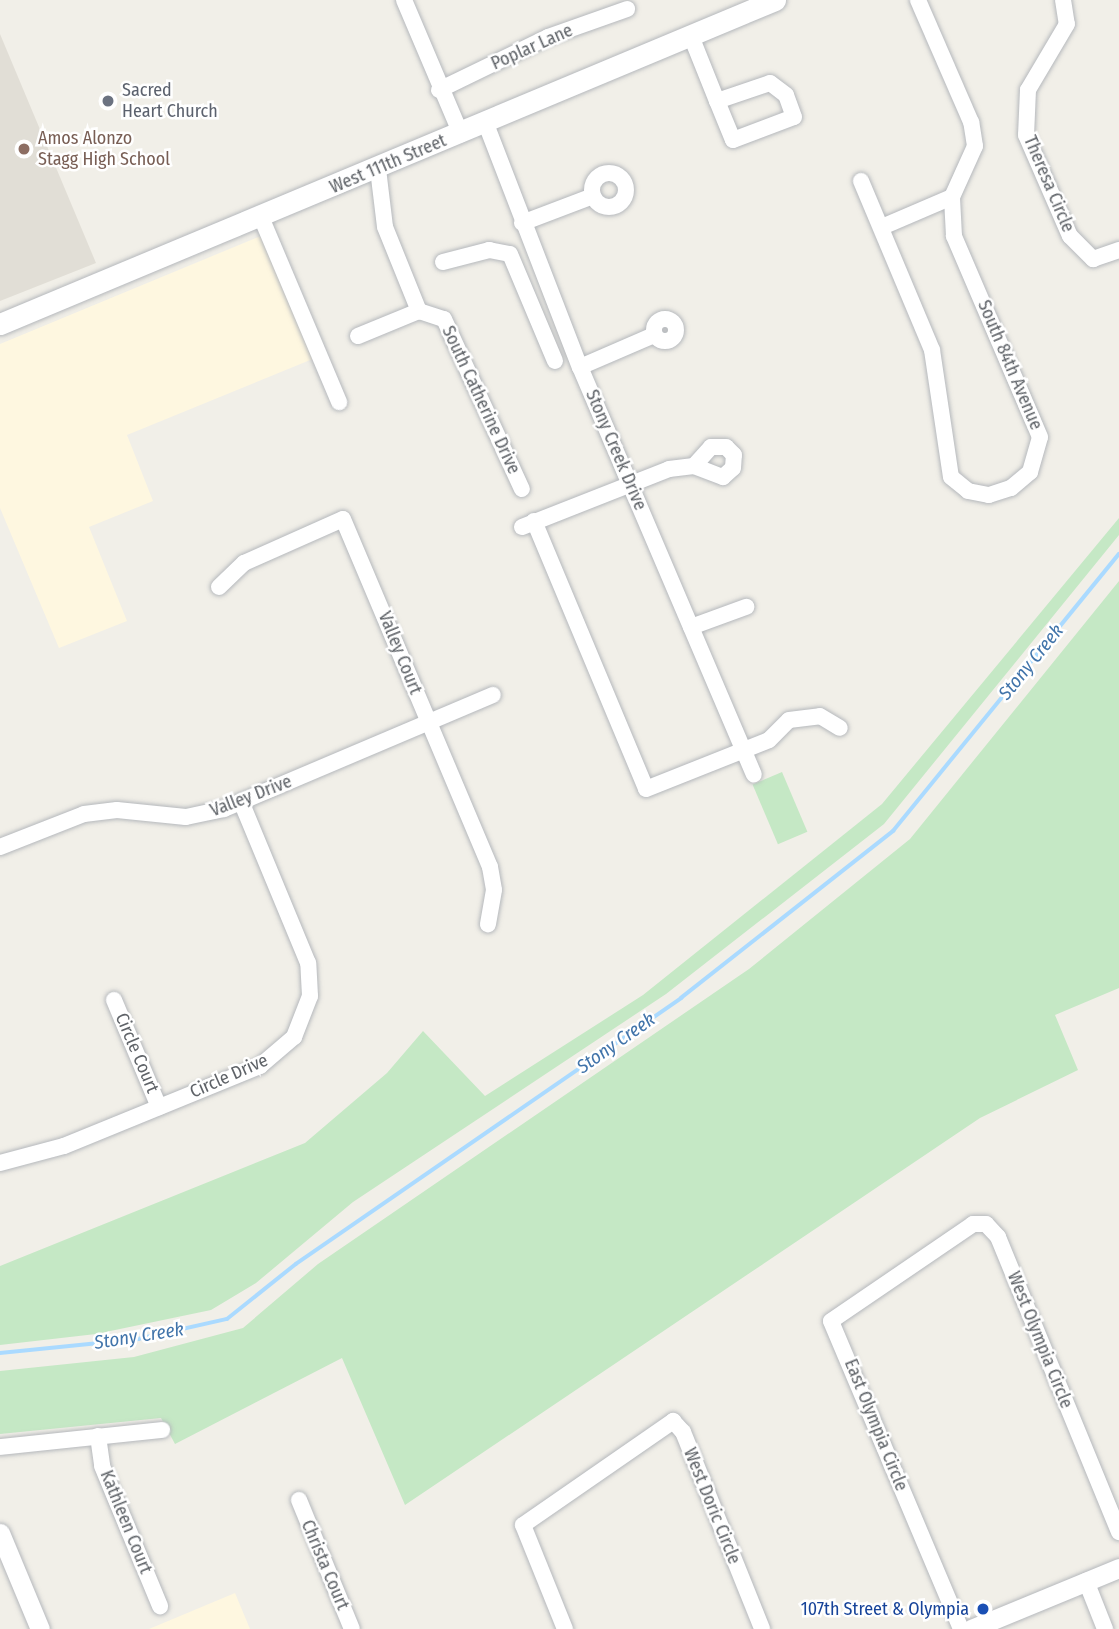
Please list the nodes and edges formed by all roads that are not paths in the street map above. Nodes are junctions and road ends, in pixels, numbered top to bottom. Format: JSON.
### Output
{"nodes":[{"id":1,"x":404,"y":0,"type":"edge"},
{"id":2,"x":775,"y":0,"type":"edge"},
{"id":3,"x":918,"y":0,"type":"edge"},
{"id":4,"x":1063,"y":0,"type":"edge"},
{"id":5,"x":627,"y":9,"type":"dead end"},
{"id":6,"x":691,"y":36,"type":"junction"},
{"id":7,"x":439,"y":90,"type":"junction"},
{"id":8,"x":717,"y":102,"type":"junction"},
{"id":9,"x":486,"y":124,"type":"junction"},
{"id":10,"x":461,"y":134,"type":"junction"},
{"id":11,"x":378,"y":169,"type":"junction"},
{"id":12,"x":861,"y":181,"type":"dead end"},
{"id":13,"x":593,"y":197,"type":"dead end"},
{"id":14,"x":952,"y":197,"type":"junction"},
{"id":15,"x":261,"y":217,"type":"junction"},
{"id":16,"x":522,"y":223,"type":"junction"},
{"id":17,"x":882,"y":227,"type":"junction"},
{"id":18,"x":1119,"y":250,"type":"edge"},
{"id":19,"x":443,"y":262,"type":"dead end"},
{"id":20,"x":552,"y":298,"type":"junction"},
{"id":21,"x":532,"y":305,"type":"junction"},
{"id":22,"x":419,"y":311,"type":"junction"},
{"id":23,"x":0,"y":324,"type":"edge"},
{"id":24,"x":654,"y":334,"type":"dead end"},
{"id":25,"x":358,"y":336,"type":"dead end"},
{"id":26,"x":555,"y":361,"type":"dead end"},
{"id":27,"x":580,"y":367,"type":"junction"},
{"id":28,"x":339,"y":402,"type":"dead end"},
{"id":29,"x":694,"y":466,"type":"dead end"},
{"id":30,"x":630,"y":481,"type":"junction"},
{"id":31,"x":522,"y":489,"type":"dead end"},
{"id":32,"x":219,"y":587,"type":"dead end"},
{"id":33,"x":746,"y":607,"type":"dead end"},
{"id":34,"x":691,"y":627,"type":"junction"},
{"id":35,"x":493,"y":695,"type":"dead end"},
{"id":36,"x":428,"y":723,"type":"junction"},
{"id":37,"x":840,"y":728,"type":"dead end"},
{"id":38,"x":743,"y":748,"type":"junction"},
{"id":39,"x":754,"y":774,"type":"dead end"},
{"id":40,"x":242,"y":801,"type":"junction"},
{"id":41,"x":0,"y":847,"type":"edge"},
{"id":42,"x":488,"y":924,"type":"dead end"},
{"id":43,"x":114,"y":1000,"type":"dead end"},
{"id":44,"x":159,"y":1107,"type":"junction"},
{"id":45,"x":0,"y":1163,"type":"edge"},
{"id":46,"x":918,"y":1258,"type":"joint"},
{"id":47,"x":162,"y":1430,"type":"dead end"},
{"id":48,"x":98,"y":1436,"type":"junction"},
{"id":49,"x":0,"y":1447,"type":"edge"},
{"id":50,"x":299,"y":1500,"type":"dead end"},
{"id":51,"x":0,"y":1532,"type":"edge"},
{"id":52,"x":1119,"y":1532,"type":"edge"},
{"id":53,"x":1119,"y":1568,"type":"edge"},
{"id":54,"x":1086,"y":1581,"type":"junction"},
{"id":55,"x":160,"y":1606,"type":"dead end"},
{"id":56,"x":40,"y":1629,"type":"edge"},
{"id":57,"x":352,"y":1629,"type":"edge"},
{"id":58,"x":565,"y":1629,"type":"edge"},
{"id":59,"x":762,"y":1629,"type":"edge"},
{"id":60,"x":961,"y":1629,"type":"edge"},
{"id":61,"x":971,"y":1629,"type":"edge"},
{"id":62,"x":1105,"y":1629,"type":"edge"}],
"edges":[{"from":1,"to":7,"type":"street"},
{"from":2,"to":6,"type":"main road","name":"West 111th Street"},
{"from":3,"to":14,"type":"street","name":"South 84th Avenue"},
{"from":4,"to":18,"type":"street","name":"Theresa Circle"},
{"from":5,"to":7,"type":"street","name":"Poplar Lane"},
{"from":6,"to":8,"type":"street"},
{"from":6,"to":9,"type":"main road","name":"West 111th Street"},
{"from":7,"to":10,"type":"street"},
{"from":8,"to":8,"type":"street"},
{"from":9,"to":10,"type":"main road","name":"West 111th Street"},
{"from":9,"to":16,"type":"street","name":"Stony Creek Drive"},
{"from":10,"to":11,"type":"main road","name":"West 111th Street"},
{"from":11,"to":15,"type":"main road","name":"West 111th Street"},
{"from":11,"to":22,"type":"street"},
{"from":12,"to":17,"type":"street","name":"South 84th Avenue"},
{"from":13,"to":16,"type":"street"},
{"from":14,"to":17,"type":"street"},
{"from":14,"to":17,"type":"street","name":"South 84th Avenue"},
{"from":15,"to":23,"type":"main road","name":"West 111th Street"},
{"from":15,"to":28,"type":"street"},
{"from":16,"to":20,"type":"street","name":"Stony Creek Drive"},
{"from":19,"to":21,"type":"street"},
{"from":20,"to":21,"type":"street"},
{"from":20,"to":27,"type":"street","name":"Stony Creek Drive"},
{"from":21,"to":26,"type":"street"},
{"from":22,"to":25,"type":"street"},
{"from":22,"to":31,"type":"street","name":"South Catherine Drive"},
{"from":24,"to":27,"type":"street"},
{"from":27,"to":30,"type":"street","name":"Stony Creek Drive"},
{"from":29,"to":30,"type":"street"},
{"from":30,"to":34,"type":"street","name":"Stony Creek Drive"},
{"from":30,"to":38,"type":"street"},
{"from":32,"to":36,"type":"street","name":"Valley Court"},
{"from":33,"to":34,"type":"street"},
{"from":34,"to":38,"type":"street","name":"Stony Creek Drive"},
{"from":35,"to":36,"type":"street","name":"Valley Drive"},
{"from":36,"to":40,"type":"street","name":"Valley Drive"},
{"from":36,"to":42,"type":"street","name":"Valley Court"},
{"from":37,"to":38,"type":"street"},
{"from":38,"to":39,"type":"street","name":"Stony Creek Drive"},
{"from":40,"to":41,"type":"street","name":"Valley Drive"},
{"from":40,"to":44,"type":"street","name":"Circle Drive"},
{"from":43,"to":44,"type":"street","name":"Circle Court"},
{"from":44,"to":45,"type":"street","name":"Circle Drive"},
{"from":46,"to":52,"type":"street","name":"West Olympia Circle"},
{"from":46,"to":60,"type":"street","name":"East Olympia Circle"},
{"from":47,"to":48,"type":"street"},
{"from":48,"to":49,"type":"street"},
{"from":48,"to":55,"type":"street","name":"Kathleen Court"},
{"from":50,"to":57,"type":"street","name":"Christa Court"},
{"from":51,"to":56,"type":"street"},
{"from":53,"to":54,"type":"street"},
{"from":54,"to":61,"type":"street"},
{"from":54,"to":62,"type":"street"},
{"from":58,"to":59,"type":"street","name":"West Doric Circle"}]}
